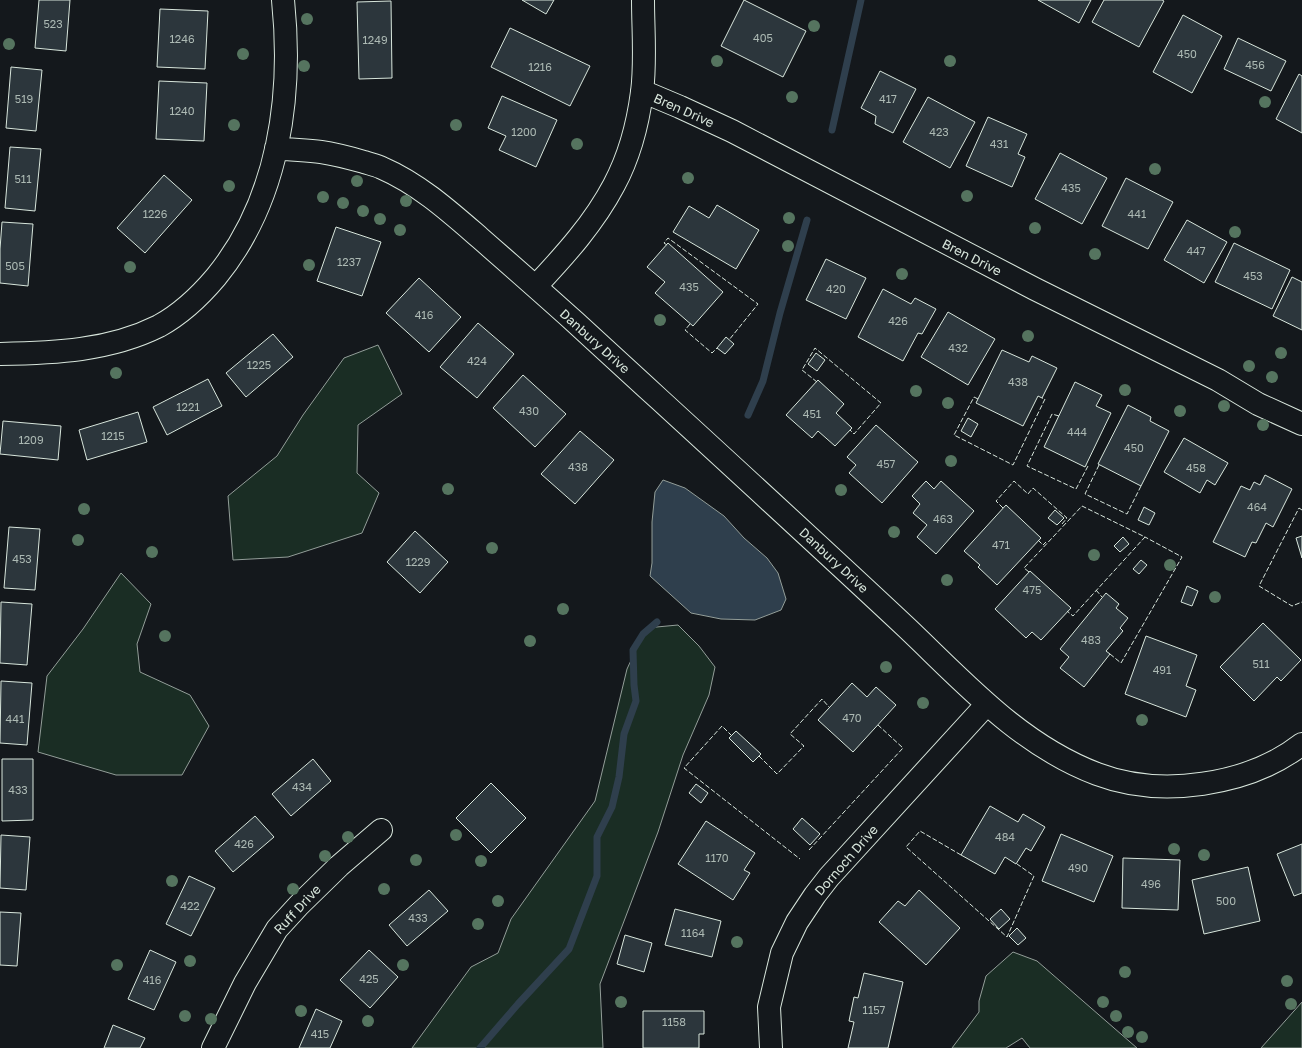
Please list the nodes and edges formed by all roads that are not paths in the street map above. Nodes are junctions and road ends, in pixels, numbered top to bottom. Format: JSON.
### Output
{"nodes":[{"id":1,"x":283,"y":0,"type":"edge"},
{"id":2,"x":643,"y":0,"type":"edge"},
{"id":3,"x":642,"y":91,"type":"junction"},
{"id":4,"x":276,"y":148,"type":"junction"},
{"id":5,"x":536,"y":286,"type":"junction"},
{"id":6,"x":0,"y":354,"type":"edge"},
{"id":7,"x":1302,"y":424,"type":"edge"},
{"id":8,"x":987,"y":704,"type":"junction"},
{"id":9,"x":1302,"y":744,"type":"edge"},
{"id":10,"x":381,"y":830,"type":"dead end"},
{"id":11,"x":213,"y":1048,"type":"edge"},
{"id":12,"x":771,"y":1048,"type":"edge"}],
"edges":[{"from":1,"to":4,"type":"street"},
{"from":2,"to":3,"type":"street"},
{"from":3,"to":5,"type":"street"},
{"from":3,"to":7,"type":"street","name":"Bren Drive"},
{"from":4,"to":5,"type":"street","name":"Danbury Drive"},
{"from":4,"to":6,"type":"street"},
{"from":5,"to":8,"type":"street","name":"Danbury Drive"},
{"from":8,"to":9,"type":"street","name":"Danbury Drive"},
{"from":8,"to":12,"type":"street","name":"Dornoch Drive"},
{"from":10,"to":11,"type":"street","name":"Ruff Drive"}]}
